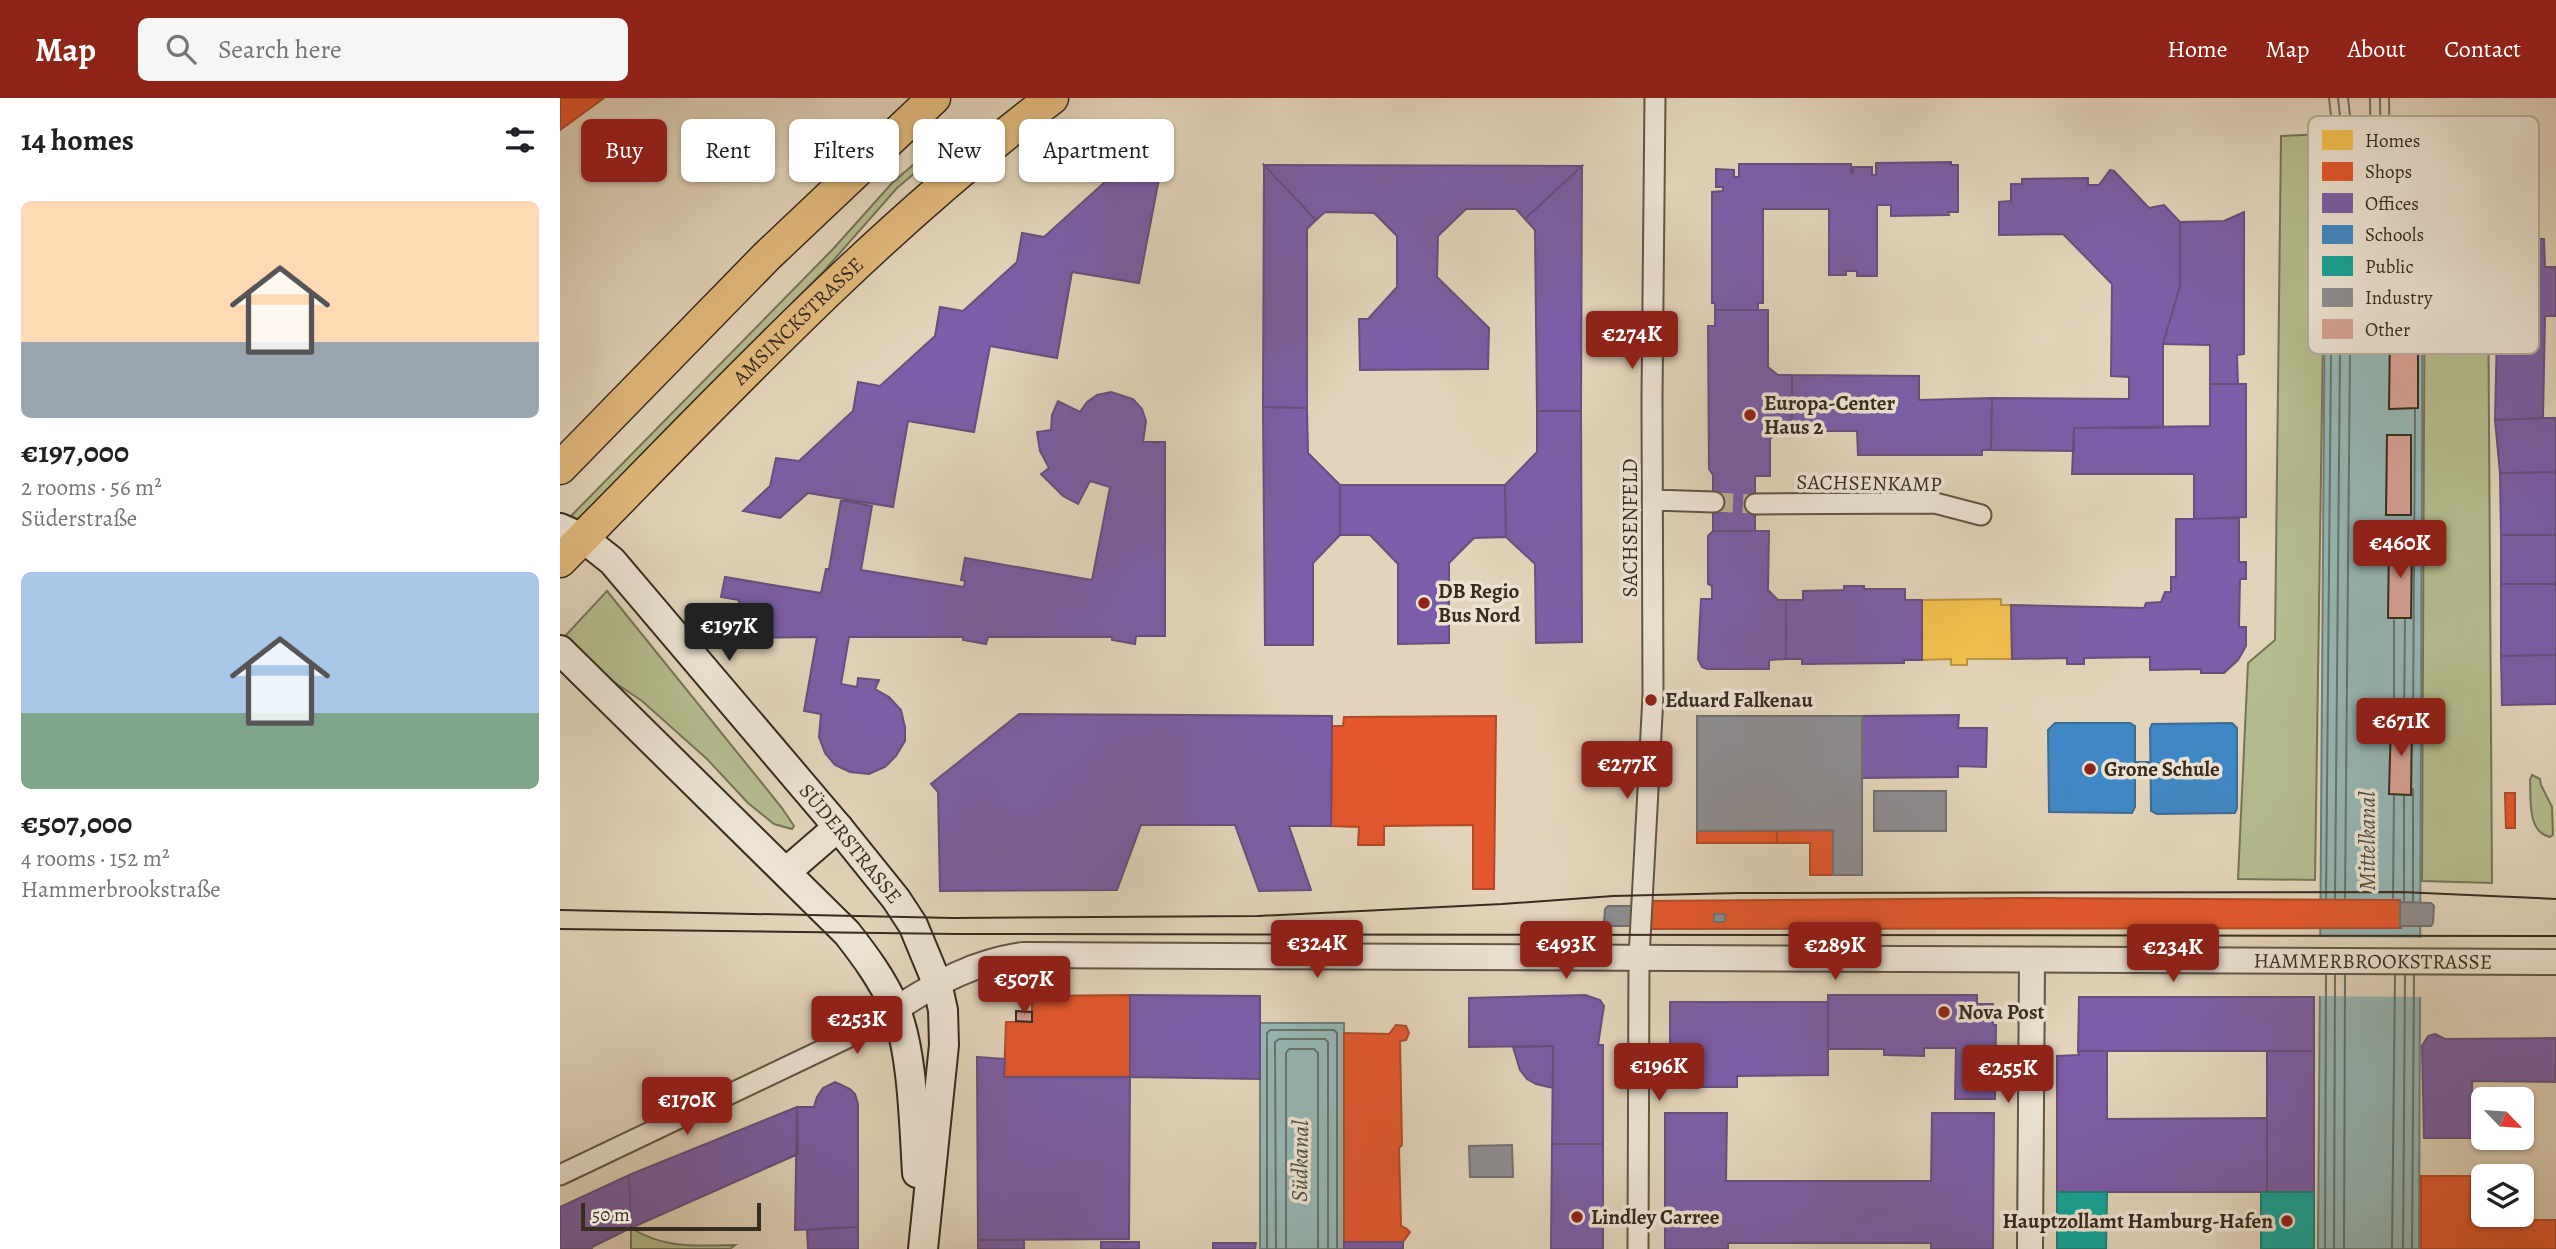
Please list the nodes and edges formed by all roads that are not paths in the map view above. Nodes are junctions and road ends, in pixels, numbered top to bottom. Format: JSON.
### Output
{"nodes":[{"id":1,"x":934,"y":98,"type":"edge"},
{"id":2,"x":1052,"y":98,"type":"edge"},
{"id":3,"x":1655,"y":98,"type":"edge"},
{"id":4,"x":560,"y":468,"type":"edge"},
{"id":5,"x":1653,"y":500,"type":"junction"},
{"id":6,"x":1714,"y":502,"type":"tunnel mouth"},
{"id":7,"x":1755,"y":504,"type":"tunnel mouth"},
{"id":8,"x":1981,"y":515,"type":"dead end"},
{"id":9,"x":571,"y":533,"type":"edge"},
{"id":10,"x":560,"y":561,"type":"edge"},
{"id":11,"x":560,"y":650,"type":"edge"},
{"id":12,"x":838,"y":827,"type":"junction"},
{"id":13,"x":786,"y":872,"type":"junction"},
{"id":14,"x":1639,"y":958,"type":"junction"},
{"id":15,"x":2032,"y":961,"type":"junction"},
{"id":16,"x":2556,"y":962,"type":"edge"},
{"id":17,"x":937,"y":983,"type":"junction"},
{"id":18,"x":896,"y":1009,"type":"junction"},
{"id":19,"x":560,"y":1175,"type":"edge"},
{"id":20,"x":922,"y":1249,"type":"edge"},
{"id":21,"x":1638,"y":1249,"type":"edge"},
{"id":22,"x":2030,"y":1249,"type":"edge"}],
"edges":[{"from":1,"to":4,"type":"main road"},
{"from":2,"to":9,"type":"main road","name":"AMSINCKSTRASSE"},
{"from":3,"to":5,"type":"street","name":"SACHSENFELD"},
{"from":5,"to":6,"type":"street"},
{"from":5,"to":14,"type":"street","name":"SACHSENFELD"},
{"from":7,"to":8,"type":"street","name":"SACHSENKAMP"},
{"from":9,"to":10,"type":"main road","name":"AMSINCKSTRASSE"},
{"from":9,"to":12,"type":"main road","name":"SÜDERSTRASSE"},
{"from":11,"to":13,"type":"main road","name":"SÜDERSTRASSE"},
{"from":12,"to":13,"type":"main road"},
{"from":12,"to":17,"type":"main road","name":"SÜDERSTRASSE"},
{"from":13,"to":18,"type":"main road","name":"SÜDERSTRASSE"},
{"from":14,"to":15,"type":"street","name":"HAMMERBROOKSTRASSE"},
{"from":14,"to":17,"type":"street","name":"HAMMERBROOKSTRASSE"},
{"from":14,"to":21,"type":"street","name":"SACHSENFELD"},
{"from":15,"to":16,"type":"street","name":"HAMMERBROOKSTRASSE"},
{"from":15,"to":22,"type":"street"},
{"from":17,"to":18,"type":"street","name":"HAMMERBROOKSTRASSE"},
{"from":17,"to":20,"type":"main road","name":"SÜDERSTRASSE"},
{"from":18,"to":19,"type":"street"},
{"from":18,"to":20,"type":"main road","name":"SÜDERSTRASSE"}]}
